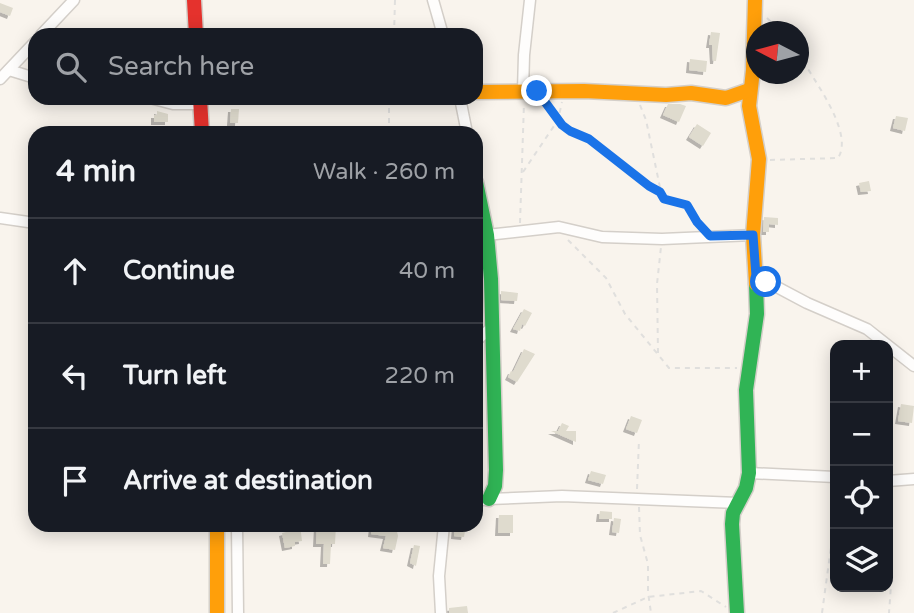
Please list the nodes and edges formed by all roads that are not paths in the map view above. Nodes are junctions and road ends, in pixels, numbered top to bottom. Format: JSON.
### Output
{"nodes":[{"id":1,"x":74,"y":0,"type":"edge"},
{"id":2,"x":194,"y":0,"type":"edge"},
{"id":3,"x":433,"y":0,"type":"edge"},
{"id":4,"x":530,"y":0,"type":"edge"},
{"id":5,"x":754,"y":5,"type":"edge"},
{"id":6,"x":48,"y":28,"type":"edge"},
{"id":7,"x":196,"y":28,"type":"edge"},
{"id":8,"x":441,"y":28,"type":"edge"},
{"id":9,"x":28,"y":49,"type":"edge"},
{"id":10,"x":9,"y":70,"type":"junction"},
{"id":11,"x":28,"y":76,"type":"edge"},
{"id":12,"x":0,"y":79,"type":"edge"},
{"id":13,"x":749,"y":90,"type":"junction"},
{"id":14,"x":530,"y":91,"type":"junction"},
{"id":15,"x":483,"y":92,"type":"edge"},
{"id":16,"x":200,"y":105,"type":"edge"},
{"id":17,"x":461,"y":105,"type":"edge"},
{"id":18,"x":202,"y":126,"type":"edge"},
{"id":19,"x":466,"y":126,"type":"edge"},
{"id":20,"x":0,"y":218,"type":"edge"},
{"id":21,"x":28,"y":222,"type":"edge"},
{"id":22,"x":483,"y":232,"type":"edge"},
{"id":23,"x":753,"y":235,"type":"junction"},
{"id":24,"x":756,"y":276,"type":"junction"},
{"id":25,"x":493,"y":326,"type":"junction"},
{"id":26,"x":483,"y":335,"type":"edge"},
{"id":27,"x":914,"y":366,"type":"edge"},
{"id":28,"x":750,"y":473,"type":"junction"},
{"id":29,"x":830,"y":476,"type":"edge"},
{"id":30,"x":914,"y":479,"type":"edge"},
{"id":31,"x":893,"y":481,"type":"edge"},
{"id":32,"x":490,"y":496,"type":"edge"},
{"id":33,"x":738,"y":503,"type":"junction"},
{"id":34,"x":217,"y":532,"type":"edge"},
{"id":35,"x":237,"y":532,"type":"edge"},
{"id":36,"x":443,"y":532,"type":"edge"},
{"id":37,"x":737,"y":612,"type":"edge"},
{"id":38,"x":217,"y":613,"type":"edge"},
{"id":39,"x":238,"y":613,"type":"edge"},
{"id":40,"x":441,"y":613,"type":"edge"}],
"edges":[{"from":1,"to":6,"type":"street"},
{"from":2,"to":7,"type":"main road"},
{"from":3,"to":8,"type":"street"},
{"from":4,"to":14,"type":"street"},
{"from":5,"to":13,"type":"main road"},
{"from":9,"to":10,"type":"street"},
{"from":10,"to":11,"type":"street"},
{"from":10,"to":12,"type":"street"},
{"from":13,"to":14,"type":"main road"},
{"from":13,"to":23,"type":"main road"},
{"from":14,"to":15,"type":"main road"},
{"from":16,"to":18,"type":"main road"},
{"from":17,"to":19,"type":"street"},
{"from":20,"to":21,"type":"street"},
{"from":22,"to":23,"type":"street"},
{"from":22,"to":25,"type":"main road"},
{"from":23,"to":24,"type":"main road"},
{"from":24,"to":27,"type":"street"},
{"from":24,"to":28,"type":"main road"},
{"from":25,"to":26,"type":"street"},
{"from":25,"to":32,"type":"main road"},
{"from":28,"to":29,"type":"street"},
{"from":28,"to":33,"type":"main road"},
{"from":30,"to":31,"type":"street"},
{"from":32,"to":33,"type":"street"},
{"from":33,"to":37,"type":"main road"},
{"from":34,"to":38,"type":"main road"},
{"from":35,"to":39,"type":"street"},
{"from":36,"to":40,"type":"street"}]}
